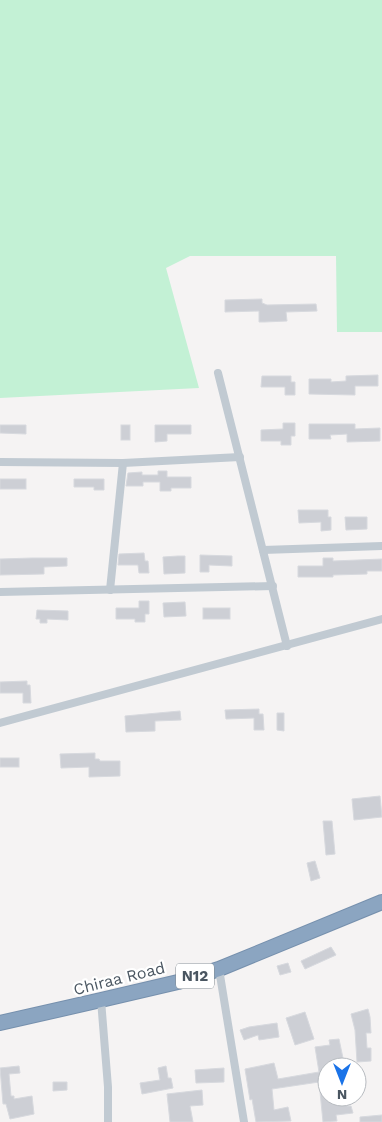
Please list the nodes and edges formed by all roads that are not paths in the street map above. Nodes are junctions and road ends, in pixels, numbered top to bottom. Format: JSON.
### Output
{"nodes":[{"id":1,"x":218,"y":373,"type":"dead end"},
{"id":2,"x":240,"y":457,"type":"junction"},
{"id":3,"x":0,"y":462,"type":"edge"},
{"id":4,"x":123,"y":463,"type":"junction"},
{"id":5,"x":382,"y":546,"type":"edge"},
{"id":6,"x":263,"y":550,"type":"junction"},
{"id":7,"x":272,"y":586,"type":"junction"},
{"id":8,"x":110,"y":590,"type":"junction"},
{"id":9,"x":0,"y":592,"type":"edge"},
{"id":10,"x":382,"y":619,"type":"edge"},
{"id":11,"x":287,"y":646,"type":"junction"},
{"id":12,"x":0,"y":723,"type":"edge"},
{"id":13,"x":382,"y":902,"type":"edge"},
{"id":14,"x":219,"y":969,"type":"junction"},
{"id":15,"x":101,"y":1000,"type":"junction"},
{"id":16,"x":0,"y":1023,"type":"edge"},
{"id":17,"x":108,"y":1122,"type":"edge"},
{"id":18,"x":244,"y":1122,"type":"edge"}],
"edges":[{"from":1,"to":2,"type":"street"},
{"from":2,"to":4,"type":"street"},
{"from":2,"to":6,"type":"street"},
{"from":3,"to":4,"type":"street"},
{"from":4,"to":8,"type":"street"},
{"from":5,"to":6,"type":"street"},
{"from":6,"to":7,"type":"street"},
{"from":7,"to":8,"type":"street"},
{"from":7,"to":11,"type":"street"},
{"from":8,"to":9,"type":"street"},
{"from":10,"to":11,"type":"street"},
{"from":11,"to":12,"type":"street"},
{"from":13,"to":14,"type":"highway","name":"Chiraa Road","number":"N12"},
{"from":14,"to":15,"type":"highway","name":"Chiraa Road","number":"N12"},
{"from":14,"to":18,"type":"street"},
{"from":15,"to":16,"type":"highway","name":"Chiraa Road","number":"N12"},
{"from":15,"to":17,"type":"street"}]}
